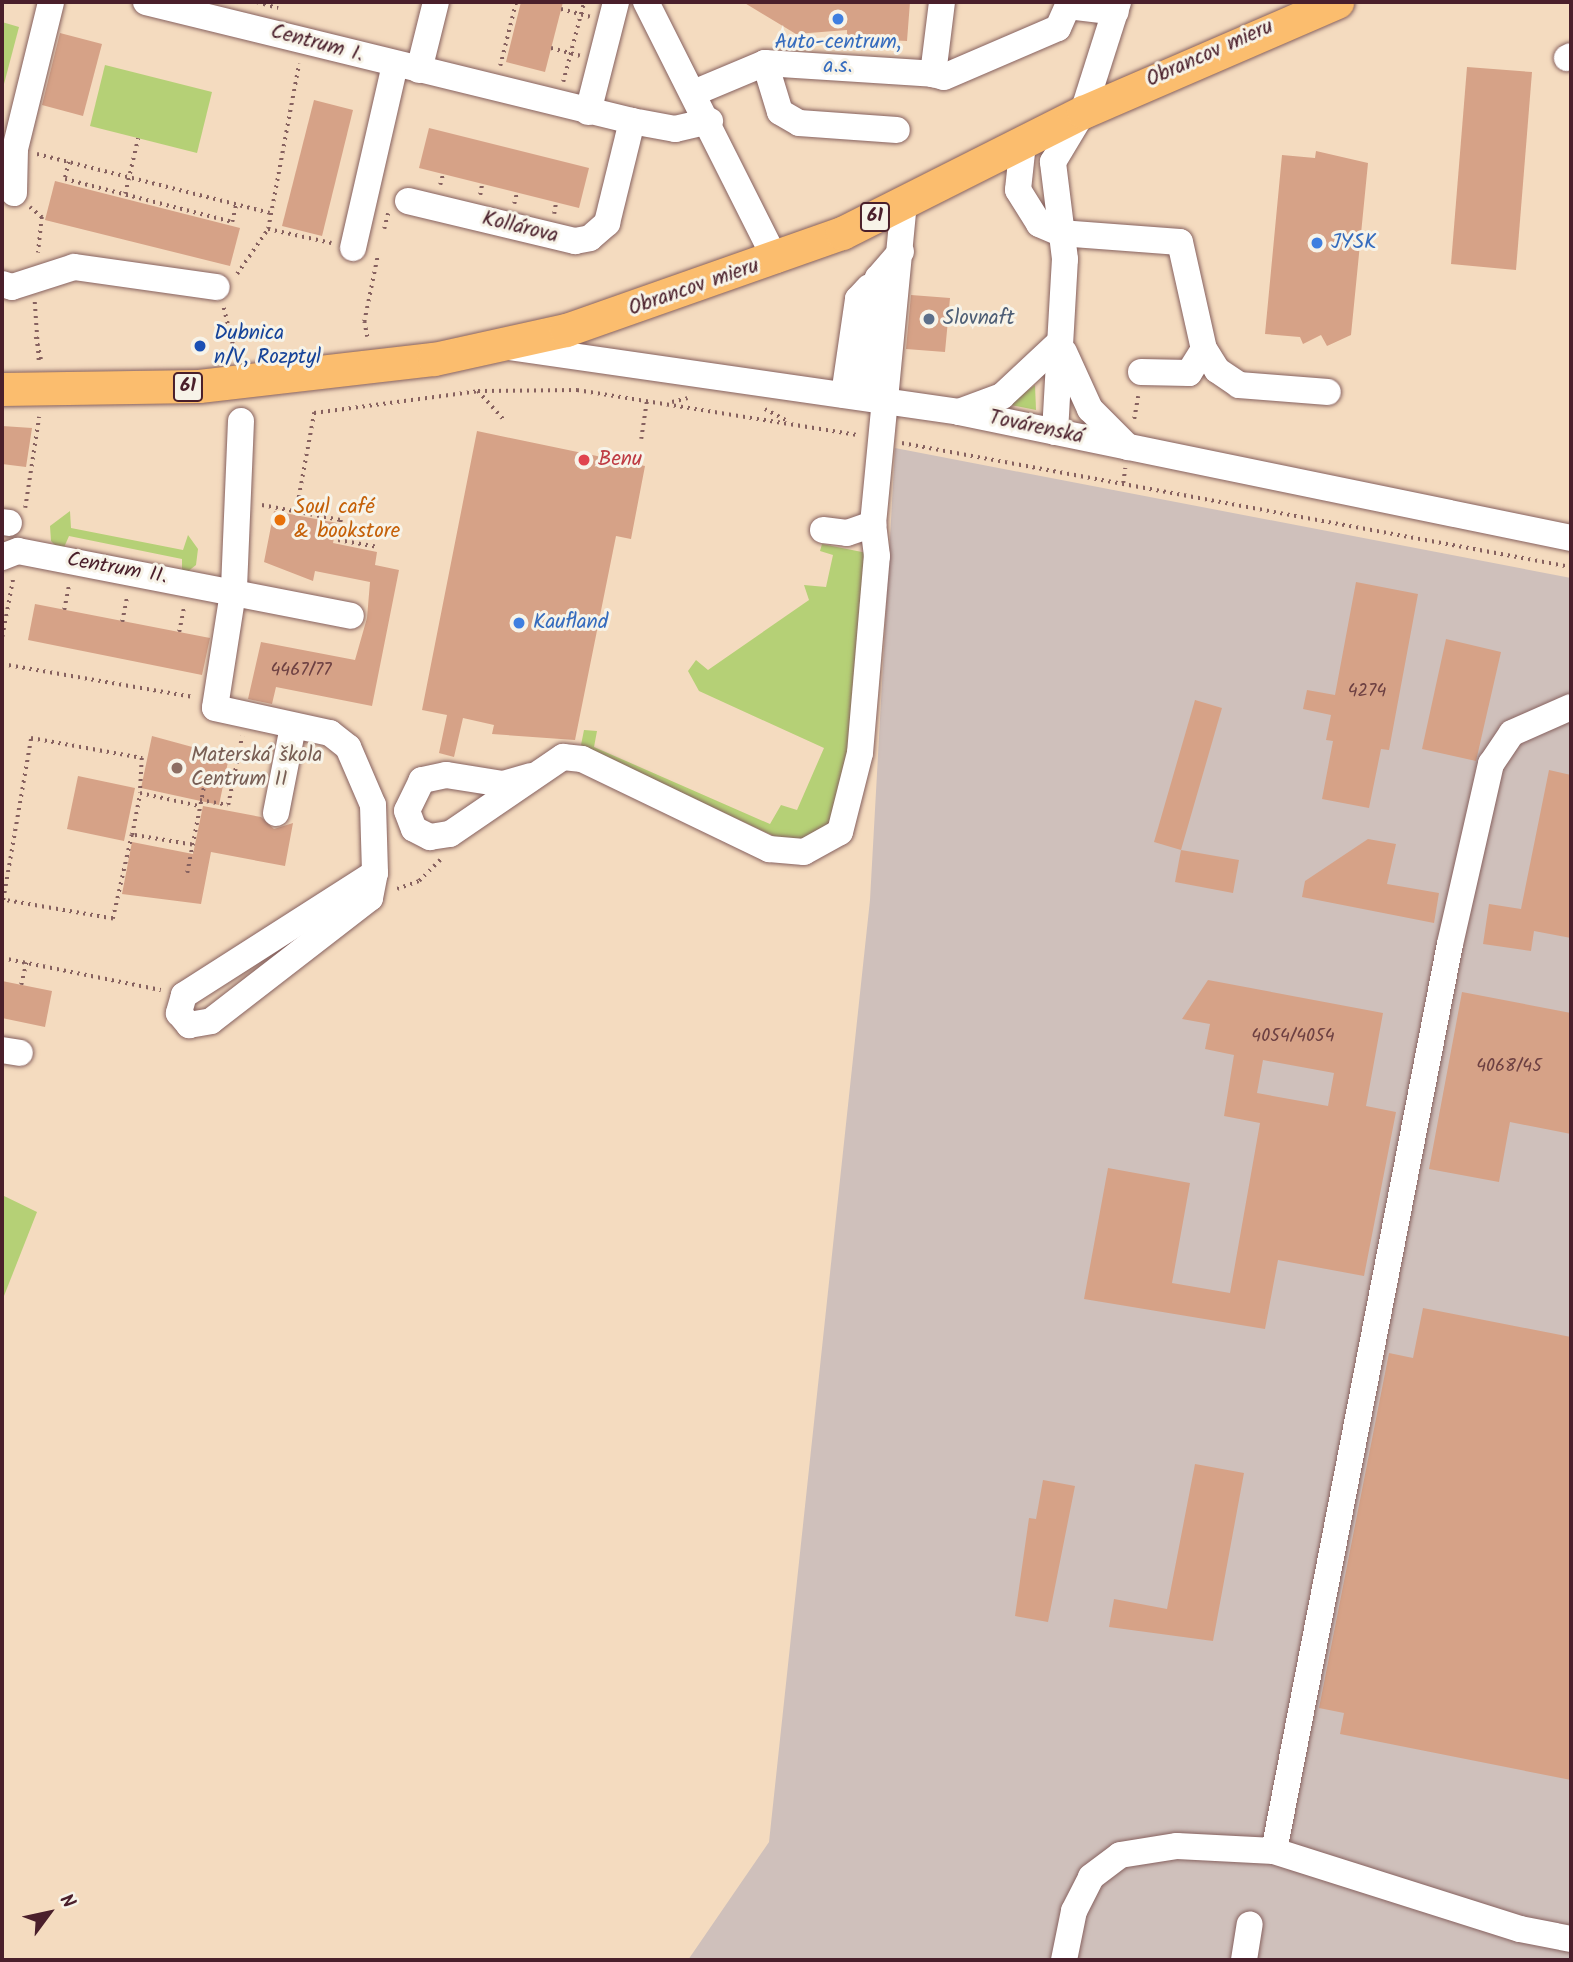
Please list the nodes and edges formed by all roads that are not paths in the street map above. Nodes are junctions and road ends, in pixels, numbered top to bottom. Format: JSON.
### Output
{"nodes":[{"id":1,"x":51,"y":2,"type":"edge"},
{"id":2,"x":146,"y":2,"type":"edge"},
{"id":3,"x":436,"y":2,"type":"edge"},
{"id":4,"x":615,"y":2,"type":"edge"},
{"id":5,"x":646,"y":2,"type":"edge"},
{"id":6,"x":942,"y":2,"type":"edge"},
{"id":7,"x":1337,"y":2,"type":"edge"},
{"id":8,"x":1068,"y":4,"type":"edge"},
{"id":9,"x":1117,"y":7,"type":"edge"},
{"id":10,"x":765,"y":63,"type":"junction"},
{"id":11,"x":407,"y":67,"type":"junction"},
{"id":12,"x":933,"y":74,"type":"junction"},
{"id":13,"x":696,"y":92,"type":"junction"},
{"id":14,"x":1083,"y":111,"type":"junction"},
{"id":15,"x":588,"y":112,"type":"junction"},
{"id":16,"x":632,"y":121,"type":"junction"},
{"id":17,"x":710,"y":121,"type":"junction"},
{"id":18,"x":897,"y":131,"type":"dead end"},
{"id":19,"x":1023,"y":143,"type":"junction"},
{"id":20,"x":14,"y":193,"type":"road end"},
{"id":21,"x":408,"y":201,"type":"road end"},
{"id":22,"x":904,"y":203,"type":"junction"},
{"id":23,"x":1057,"y":220,"type":"junction"},
{"id":24,"x":365,"y":250,"type":"road end"},
{"id":25,"x":901,"y":252,"type":"junction"},
{"id":26,"x":776,"y":260,"type":"junction"},
{"id":27,"x":2,"y":284,"type":"edge"},
{"id":28,"x":217,"y":287,"type":"road end"},
{"id":29,"x":1060,"y":342,"type":"junction"},
{"id":30,"x":497,"y":345,"type":"junction"},
{"id":31,"x":1204,"y":349,"type":"junction"},
{"id":32,"x":1141,"y":372,"type":"dead end"},
{"id":33,"x":1175,"y":376,"type":"junction"},
{"id":34,"x":1239,"y":385,"type":"junction"},
{"id":35,"x":2,"y":389,"type":"edge"},
{"id":36,"x":1328,"y":392,"type":"dead end"},
{"id":37,"x":865,"y":398,"type":"junction"},
{"id":38,"x":960,"y":412,"type":"junction"},
{"id":39,"x":241,"y":421,"type":"dead end"},
{"id":40,"x":1055,"y":432,"type":"junction"},
{"id":41,"x":1130,"y":438,"type":"junction"},
{"id":42,"x":873,"y":524,"type":"junction"},
{"id":43,"x":823,"y":530,"type":"dead end"},
{"id":44,"x":1571,"y":538,"type":"edge"},
{"id":45,"x":2,"y":557,"type":"edge"},
{"id":46,"x":234,"y":591,"type":"junction"},
{"id":47,"x":351,"y":616,"type":"dead end"},
{"id":48,"x":1571,"y":707,"type":"edge"},
{"id":49,"x":293,"y":726,"type":"junction"},
{"id":50,"x":531,"y":776,"type":"junction"},
{"id":51,"x":276,"y":813,"type":"dead end"},
{"id":52,"x":375,"y":873,"type":"junction"},
{"id":53,"x":1274,"y":1851,"type":"junction"},
{"id":54,"x":1250,"y":1924,"type":"dead end"},
{"id":55,"x":1571,"y":1939,"type":"edge"},
{"id":56,"x":1064,"y":1960,"type":"edge"},
{"id":57,"x":1244,"y":1960,"type":"edge"}],
"edges":[{"from":1,"to":20,"type":"street"},
{"from":2,"to":11,"type":"street","name":"Centrum I."},
{"from":3,"to":11,"type":"street"},
{"from":4,"to":15,"type":"street"},
{"from":5,"to":13,"type":"street"},
{"from":6,"to":12,"type":"street"},
{"from":7,"to":14,"type":"main road","name":"Obrancov mieru","number":"61"},
{"from":8,"to":9,"type":"street"},
{"from":8,"to":12,"type":"street"},
{"from":9,"to":14,"type":"street"},
{"from":10,"to":12,"type":"street"},
{"from":10,"to":13,"type":"street"},
{"from":10,"to":18,"type":"street"},
{"from":11,"to":15,"type":"street","name":"Centrum I."},
{"from":11,"to":24,"type":"street"},
{"from":13,"to":17,"type":"street"},
{"from":14,"to":19,"type":"main road","name":"Obrancov mieru","number":"61"},
{"from":14,"to":23,"type":"street"},
{"from":15,"to":16,"type":"street","name":"Centrum I."},
{"from":16,"to":17,"type":"street","name":"Centrum I."},
{"from":16,"to":21,"type":"street","name":"Kollárova"},
{"from":17,"to":26,"type":"street"},
{"from":19,"to":22,"type":"main road","name":"Obrancov mieru","number":"61"},
{"from":19,"to":23,"type":"street"},
{"from":22,"to":25,"type":"street"},
{"from":22,"to":26,"type":"main road","name":"Obrancov mieru","number":"61"},
{"from":23,"to":29,"type":"street"},
{"from":23,"to":31,"type":"street"},
{"from":25,"to":37,"type":"street"},
{"from":25,"to":37,"type":"street"},
{"from":26,"to":30,"type":"main road","name":"Obrancov mieru","number":"61"},
{"from":27,"to":28,"type":"street"},
{"from":29,"to":38,"type":"street"},
{"from":29,"to":40,"type":"street"},
{"from":29,"to":41,"type":"street"},
{"from":30,"to":35,"type":"main road","name":"Obrancov mieru","number":"61"},
{"from":30,"to":37,"type":"street","name":"Továrenská"},
{"from":31,"to":33,"type":"street"},
{"from":31,"to":34,"type":"street"},
{"from":32,"to":33,"type":"street"},
{"from":33,"to":34,"type":"street"},
{"from":34,"to":36,"type":"street"},
{"from":37,"to":38,"type":"street","name":"Továrenská"},
{"from":37,"to":42,"type":"street"},
{"from":38,"to":40,"type":"street","name":"Továrenská"},
{"from":39,"to":46,"type":"street"},
{"from":40,"to":41,"type":"street","name":"Továrenská"},
{"from":41,"to":44,"type":"street","name":"Továrenská"},
{"from":42,"to":43,"type":"street"},
{"from":42,"to":50,"type":"street"},
{"from":45,"to":46,"type":"street","name":"Centrum II."},
{"from":46,"to":47,"type":"street","name":"Centrum II."},
{"from":46,"to":49,"type":"street"},
{"from":48,"to":53,"type":"street"},
{"from":49,"to":51,"type":"street"},
{"from":49,"to":52,"type":"street"},
{"from":50,"to":50,"type":"street"},
{"from":52,"to":52,"type":"street"},
{"from":53,"to":55,"type":"street"},
{"from":53,"to":56,"type":"street"},
{"from":54,"to":57,"type":"street"}]}
